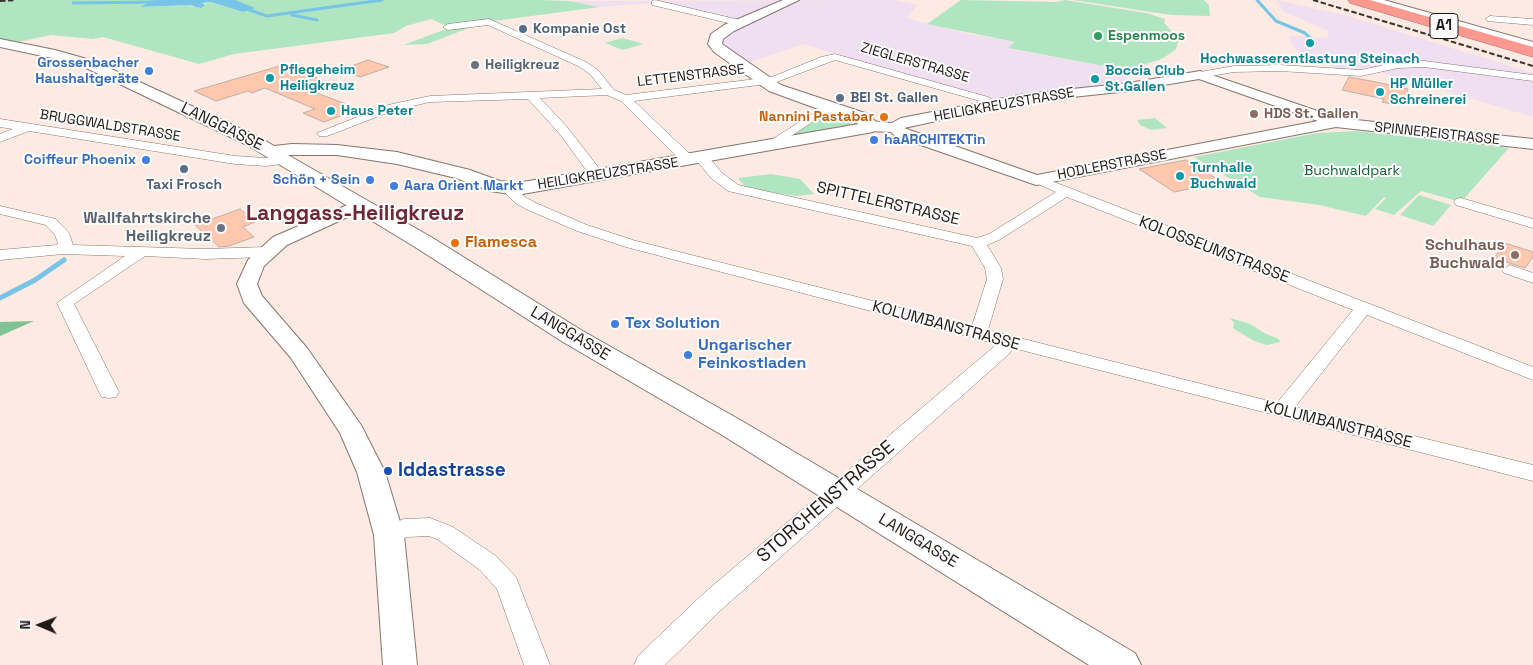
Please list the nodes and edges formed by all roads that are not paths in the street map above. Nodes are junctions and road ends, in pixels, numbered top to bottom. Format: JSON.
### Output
{"nodes":[{"id":1,"x":793,"y":0,"type":"edge"},
{"id":2,"x":1354,"y":0,"type":"edge"},
{"id":3,"x":1372,"y":0,"type":"edge"},
{"id":4,"x":655,"y":3,"type":"dead end"},
{"id":5,"x":1490,"y":19,"type":"dead end"},
{"id":6,"x":1533,"y":22,"type":"edge"},
{"id":7,"x":741,"y":23,"type":"junction"},
{"id":8,"x":448,"y":27,"type":"dead end"},
{"id":9,"x":5,"y":44,"type":"edge"},
{"id":10,"x":1533,"y":46,"type":"edge"},
{"id":11,"x":1533,"y":52,"type":"edge"},
{"id":12,"x":825,"y":58,"type":"joint"},
{"id":13,"x":1200,"y":75,"type":"junction"},
{"id":14,"x":1533,"y":78,"type":"edge"},
{"id":15,"x":766,"y":82,"type":"junction"},
{"id":16,"x":609,"y":92,"type":"junction"},
{"id":17,"x":531,"y":94,"type":"junction"},
{"id":18,"x":625,"y":99,"type":"junction"},
{"id":19,"x":994,"y":104,"type":"junction"},
{"id":20,"x":828,"y":107,"type":"junction"},
{"id":21,"x":1336,"y":122,"type":"junction"},
{"id":22,"x":0,"y":123,"type":"edge"},
{"id":23,"x":869,"y":126,"type":"junction"},
{"id":24,"x":26,"y":128,"type":"junction"},
{"id":25,"x":896,"y":128,"type":"junction"},
{"id":26,"x":324,"y":133,"type":"dead end"},
{"id":27,"x":0,"y":138,"type":"edge"},
{"id":28,"x":1533,"y":144,"type":"edge"},
{"id":29,"x":766,"y":147,"type":"junction"},
{"id":30,"x":361,"y":154,"type":"junction"},
{"id":31,"x":278,"y":156,"type":"junction"},
{"id":32,"x":695,"y":159,"type":"junction"},
{"id":33,"x":597,"y":175,"type":"junction"},
{"id":34,"x":1036,"y":180,"type":"junction"},
{"id":35,"x":327,"y":186,"type":"junction"},
{"id":36,"x":509,"y":189,"type":"junction"},
{"id":37,"x":1066,"y":192,"type":"junction"},
{"id":38,"x":1461,"y":202,"type":"dead end"},
{"id":39,"x":359,"y":205,"type":"junction"},
{"id":40,"x":0,"y":210,"type":"edge"},
{"id":41,"x":1533,"y":224,"type":"edge"},
{"id":42,"x":978,"y":243,"type":"junction"},
{"id":43,"x":63,"y":249,"type":"junction"},
{"id":44,"x":141,"y":252,"type":"junction"},
{"id":45,"x":265,"y":252,"type":"junction"},
{"id":46,"x":0,"y":254,"type":"edge"},
{"id":47,"x":1510,"y":270,"type":"dead end"},
{"id":48,"x":1533,"y":278,"type":"edge"},
{"id":49,"x":1364,"y":308,"type":"junction"},
{"id":50,"x":978,"y":334,"type":"junction"},
{"id":51,"x":1007,"y":342,"type":"junction"},
{"id":52,"x":1533,"y":374,"type":"edge"},
{"id":53,"x":109,"y":392,"type":"dead end"},
{"id":54,"x":1281,"y":411,"type":"junction"},
{"id":55,"x":1533,"y":473,"type":"edge"},
{"id":56,"x":838,"y":492,"type":"junction"},
{"id":57,"x":389,"y":535,"type":"junction"},
{"id":58,"x":400,"y":665,"type":"edge"},
{"id":59,"x":537,"y":665,"type":"edge"},
{"id":60,"x":647,"y":665,"type":"edge"},
{"id":61,"x":1122,"y":665,"type":"edge"}],
"edges":[{"from":1,"to":7,"type":"main road"},
{"from":2,"to":11,"type":"highway","number":"A1"},
{"from":3,"to":10,"type":"street"},
{"from":4,"to":7,"type":"street"},
{"from":5,"to":6,"type":"street"},
{"from":7,"to":15,"type":"main road"},
{"from":8,"to":16,"type":"street"},
{"from":9,"to":31,"type":"main road","name":"LANGGASSE"},
{"from":12,"to":15,"type":"street","name":"LETTENSTRASSE"},
{"from":12,"to":19,"type":"street","name":"ZIEGLERSTRASSE"},
{"from":13,"to":14,"type":"street","name":"HEILIGKREUZSTRASSE"},
{"from":13,"to":19,"type":"street","name":"HEILIGKREUZSTRASSE"},
{"from":13,"to":21,"type":"street","name":"SPINNEREISTRASSE"},
{"from":15,"to":18,"type":"street","name":"LETTENSTRASSE"},
{"from":15,"to":20,"type":"main road"},
{"from":16,"to":17,"type":"street","name":"LETTENSTRASSE"},
{"from":16,"to":18,"type":"street","name":"LETTENSTRASSE"},
{"from":17,"to":26,"type":"street","name":"LETTENSTRASSE"},
{"from":17,"to":33,"type":"street"},
{"from":18,"to":32,"type":"street","name":"SPITTELERSTRASSE"},
{"from":19,"to":25,"type":"street","name":"HEILIGKREUZSTRASSE"},
{"from":20,"to":23,"type":"main road"},
{"from":20,"to":29,"type":"street"},
{"from":21,"to":28,"type":"street","name":"SPINNEREISTRASSE"},
{"from":21,"to":34,"type":"street","name":"HODLERSTRASSE"},
{"from":22,"to":24,"type":"street","name":"BRUGGWALDSTRASSE"},
{"from":23,"to":25,"type":"street","name":"HEILIGKREUZSTRASSE"},
{"from":23,"to":29,"type":"main road","name":"HEILIGKREUZSTRASSE"},
{"from":24,"to":27,"type":"street"},
{"from":24,"to":31,"type":"street","name":"BRUGGWALDSTRASSE"},
{"from":25,"to":34,"type":"street","name":"KOLOSSEUMSTRASSE"},
{"from":29,"to":32,"type":"main road","name":"HEILIGKREUZSTRASSE"},
{"from":30,"to":31,"type":"main road","name":"KOLUMBANSTRASSE"},
{"from":30,"to":35,"type":"main road","name":"KOLUMBANSTRASSE"},
{"from":30,"to":36,"type":"main road","name":"KOLUMBANSTRASSE"},
{"from":31,"to":35,"type":"main road","name":"LANGGASSE"},
{"from":32,"to":33,"type":"main road","name":"HEILIGKREUZSTRASSE"},
{"from":32,"to":42,"type":"street","name":"SPITTELERSTRASSE"},
{"from":33,"to":36,"type":"main road","name":"HEILIGKREUZSTRASSE"},
{"from":34,"to":37,"type":"street","name":"KOLOSSEUMSTRASSE"},
{"from":35,"to":39,"type":"main road","name":"LANGGASSE"},
{"from":36,"to":50,"type":"street","name":"KOLUMBANSTRASSE"},
{"from":37,"to":42,"type":"street"},
{"from":37,"to":49,"type":"street","name":"KOLOSSEUMSTRASSE"},
{"from":38,"to":41,"type":"street"},
{"from":39,"to":45,"type":"street"},
{"from":39,"to":56,"type":"main road","name":"LANGGASSE"},
{"from":40,"to":43,"type":"street"},
{"from":42,"to":50,"type":"street"},
{"from":43,"to":44,"type":"street"},
{"from":43,"to":46,"type":"street"},
{"from":44,"to":45,"type":"street"},
{"from":44,"to":53,"type":"street"},
{"from":45,"to":57,"type":"street"},
{"from":47,"to":48,"type":"street"},
{"from":49,"to":52,"type":"street","name":"KOLOSSEUMSTRASSE"},
{"from":49,"to":54,"type":"street"},
{"from":50,"to":51,"type":"street","name":"KOLUMBANSTRASSE"},
{"from":51,"to":54,"type":"street","name":"KOLUMBANSTRASSE"},
{"from":51,"to":56,"type":"street","name":"STORCHENSTRASSE"},
{"from":54,"to":55,"type":"street","name":"KOLUMBANSTRASSE"},
{"from":56,"to":60,"type":"street","name":"STORCHENSTRASSE"},
{"from":56,"to":61,"type":"main road","name":"LANGGASSE"},
{"from":57,"to":58,"type":"street"},
{"from":57,"to":59,"type":"street"}]}
